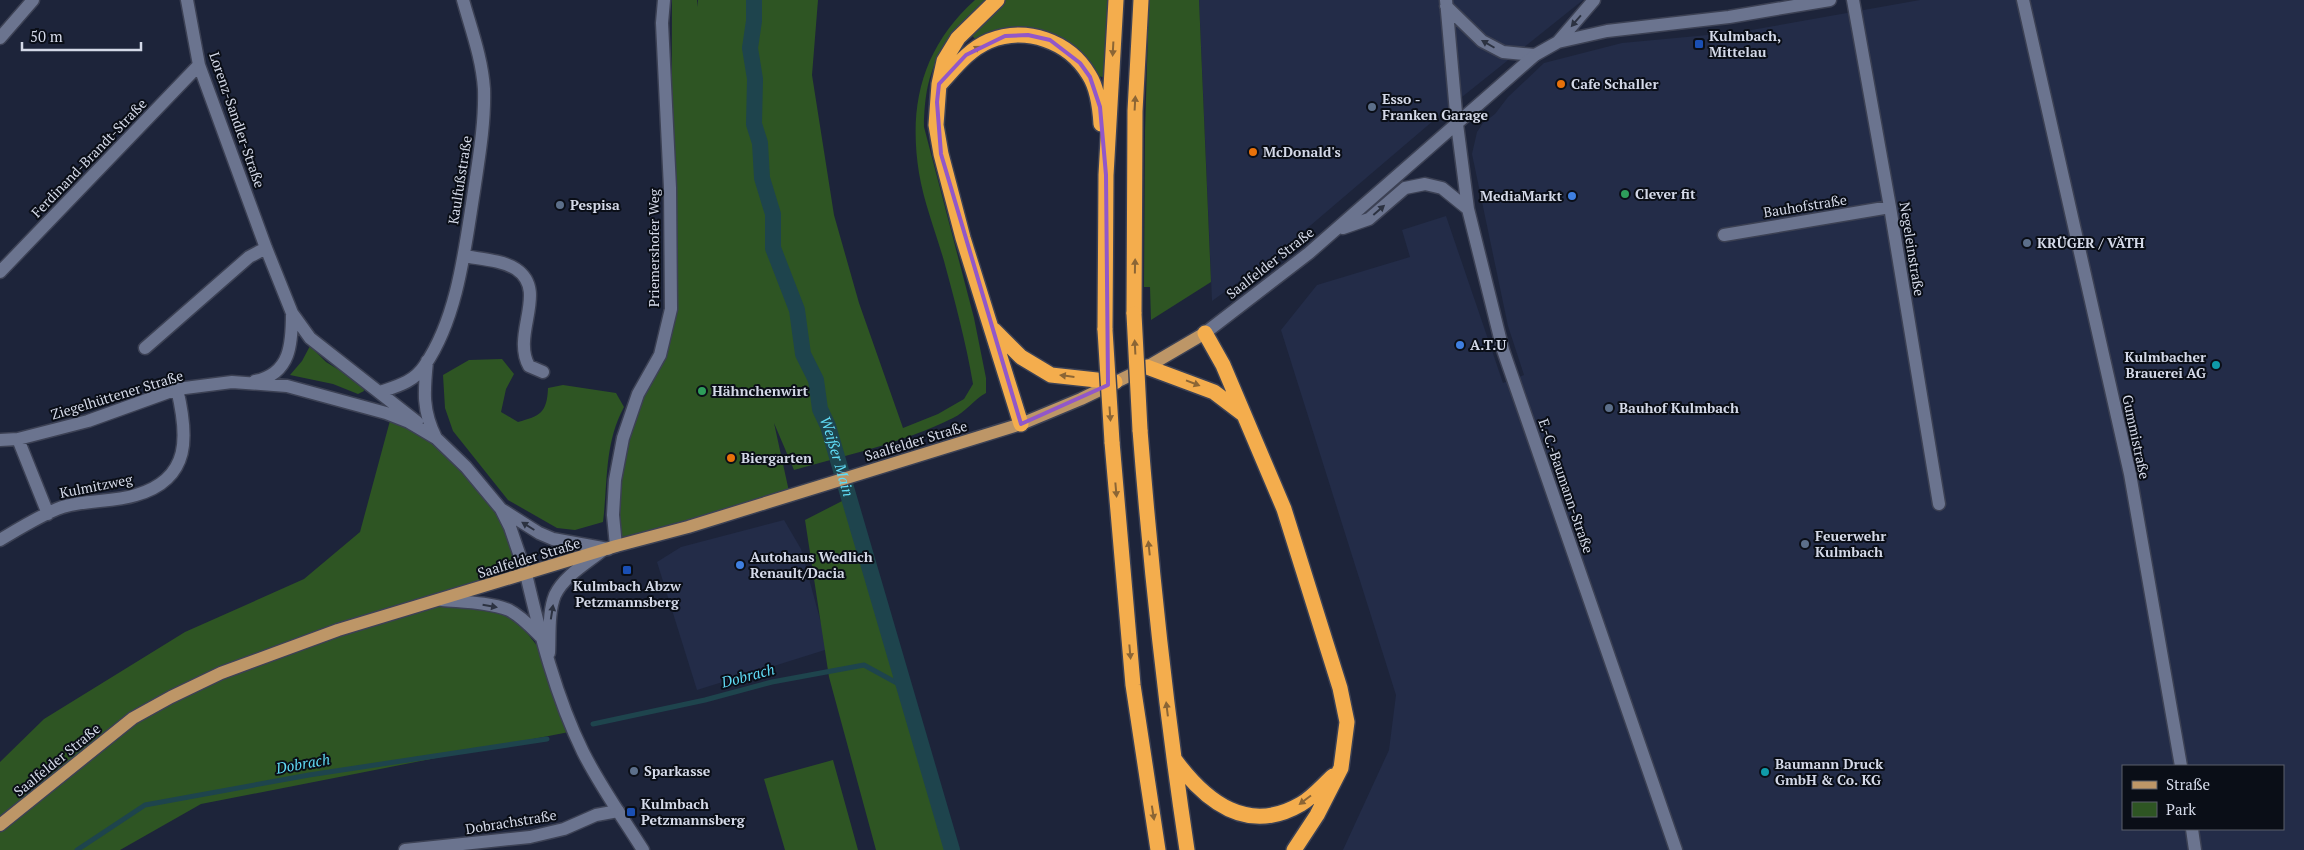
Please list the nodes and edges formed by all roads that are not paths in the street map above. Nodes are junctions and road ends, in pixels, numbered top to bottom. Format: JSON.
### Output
{"nodes":[{"id":1,"x":33,"y":0,"type":"edge"},
{"id":2,"x":187,"y":0,"type":"edge"},
{"id":3,"x":463,"y":0,"type":"edge"},
{"id":4,"x":664,"y":0,"type":"edge"},
{"id":5,"x":998,"y":0,"type":"edge"},
{"id":6,"x":1116,"y":0,"type":"edge"},
{"id":7,"x":1141,"y":0,"type":"edge"},
{"id":8,"x":1594,"y":0,"type":"edge"},
{"id":9,"x":1830,"y":0,"type":"edge"},
{"id":10,"x":1853,"y":0,"type":"edge"},
{"id":11,"x":2023,"y":0,"type":"edge"},
{"id":12,"x":1446,"y":3,"type":"edge"},
{"id":13,"x":0,"y":38,"type":"edge"},
{"id":14,"x":1558,"y":42,"type":"junction"},
{"id":15,"x":1535,"y":55,"type":"junction"},
{"id":16,"x":199,"y":65,"type":"junction"},
{"id":17,"x":939,"y":84,"type":"junction"},
{"id":18,"x":1457,"y":124,"type":"junction"},
{"id":19,"x":1106,"y":175,"type":"junction"},
{"id":20,"x":1890,"y":207,"type":"junction"},
{"id":21,"x":1468,"y":209,"type":"junction"},
{"id":22,"x":1336,"y":230,"type":"junction"},
{"id":23,"x":1724,"y":234,"type":"dead end"},
{"id":24,"x":266,"y":248,"type":"junction"},
{"id":25,"x":464,"y":256,"type":"junction"},
{"id":26,"x":0,"y":272,"type":"edge"},
{"id":27,"x":292,"y":313,"type":"junction"},
{"id":28,"x":993,"y":329,"type":"junction"},
{"id":29,"x":1205,"y":333,"type":"junction"},
{"id":30,"x":144,"y":348,"type":"dead end"},
{"id":31,"x":427,"y":360,"type":"junction"},
{"id":32,"x":1147,"y":367,"type":"junction"},
{"id":33,"x":543,"y":372,"type":"dead end"},
{"id":34,"x":251,"y":382,"type":"junction"},
{"id":35,"x":1115,"y":382,"type":"junction"},
{"id":36,"x":177,"y":389,"type":"junction"},
{"id":37,"x":380,"y":392,"type":"junction"},
{"id":38,"x":378,"y":411,"type":"junction"},
{"id":39,"x":1245,"y":415,"type":"junction"},
{"id":40,"x":1021,"y":424,"type":"junction"},
{"id":41,"x":436,"y":438,"type":"junction"},
{"id":42,"x":18,"y":439,"type":"junction"},
{"id":43,"x":0,"y":440,"type":"edge"},
{"id":44,"x":1939,"y":504,"type":"dead end"},
{"id":45,"x":501,"y":510,"type":"junction"},
{"id":46,"x":48,"y":514,"type":"junction"},
{"id":47,"x":0,"y":540,"type":"edge"},
{"id":48,"x":609,"y":548,"type":"junction"},
{"id":49,"x":526,"y":574,"type":"junction"},
{"id":50,"x":442,"y":600,"type":"junction"},
{"id":51,"x":540,"y":636,"type":"junction"},
{"id":52,"x":549,"y":661,"type":"junction"},
{"id":53,"x":1173,"y":758,"type":"junction"},
{"id":54,"x":2181,"y":765,"type":"edge"},
{"id":55,"x":1341,"y":768,"type":"junction"},
{"id":56,"x":618,"y":811,"type":"junction"},
{"id":57,"x":0,"y":825,"type":"edge"},
{"id":58,"x":2192,"y":830,"type":"edge"},
{"id":59,"x":405,"y":850,"type":"edge"},
{"id":60,"x":643,"y":850,"type":"edge"},
{"id":61,"x":1158,"y":850,"type":"edge"},
{"id":62,"x":1186,"y":850,"type":"edge"},
{"id":63,"x":1294,"y":850,"type":"edge"},
{"id":64,"x":1676,"y":850,"type":"edge"},
{"id":65,"x":2195,"y":850,"type":"edge"}],
"edges":[{"from":1,"to":13,"type":"street"},
{"from":2,"to":16,"type":"street","name":"Lorenz-Sandler-Straße"},
{"from":3,"to":25,"type":"street","name":"Kaulfußstraße"},
{"from":4,"to":48,"type":"street","name":"Priemershofer Weg"},
{"from":5,"to":17,"type":"highway"},
{"from":6,"to":19,"type":"highway","one_way":true},
{"from":53,"to":7,"type":"highway","one_way":true,"bridge":true},
{"from":8,"to":14,"type":"street","one_way":true},
{"from":9,"to":14,"type":"street"},
{"from":10,"to":20,"type":"street","name":"Negeleinstraße"},
{"from":11,"to":54,"type":"street","name":"Gummistraße"},
{"from":15,"to":12,"type":"street","one_way":true},
{"from":12,"to":18,"type":"street","name":"E.-C.-Baumann-Straße"},
{"from":14,"to":15,"type":"street","name":"Saalfelder Straße"},
{"from":15,"to":18,"type":"street","name":"Saalfelder Straße"},
{"from":16,"to":24,"type":"street","name":"Lorenz-Sandler-Straße"},
{"from":16,"to":26,"type":"street","name":"Ferdinand-Brandt-Straße"},
{"from":17,"to":19,"type":"highway","one_way":true},
{"from":17,"to":28,"type":"highway"},
{"from":18,"to":21,"type":"street","name":"E.-C.-Baumann-Straße"},
{"from":18,"to":22,"type":"street","name":"Saalfelder Straße"},
{"from":19,"to":61,"type":"highway","one_way":true,"bridge":true},
{"from":20,"to":23,"type":"street","name":"Bauhofstraße"},
{"from":20,"to":44,"type":"street","name":"Negeleinstraße"},
{"from":22,"to":21,"type":"street","one_way":true},
{"from":21,"to":64,"type":"street","name":"E.-C.-Baumann-Straße"},
{"from":22,"to":29,"type":"street","name":"Saalfelder Straße"},
{"from":24,"to":27,"type":"street","name":"Lorenz-Sandler-Straße"},
{"from":24,"to":30,"type":"street"},
{"from":25,"to":31,"type":"street","name":"Kaulfußstraße"},
{"from":25,"to":33,"type":"street"},
{"from":27,"to":34,"type":"street","name":"Lorenz-Sandler-Straße"},
{"from":27,"to":37,"type":"street","name":"Lorenz-Sandler-Straße"},
{"from":35,"to":28,"type":"highway","one_way":true},
{"from":28,"to":40,"type":"highway"},
{"from":29,"to":32,"type":"main road","name":"Saalfelder Straße"},
{"from":29,"to":39,"type":"highway"},
{"from":31,"to":37,"type":"street","name":"Kaulfußstraße"},
{"from":31,"to":41,"type":"street","name":"Kaulfußstraße"},
{"from":32,"to":35,"type":"main road","name":"Saalfelder Straße"},
{"from":32,"to":39,"type":"highway","one_way":true},
{"from":34,"to":36,"type":"street","name":"Ziegelhüttener Straße"},
{"from":34,"to":38,"type":"street","name":"Ziegelhüttener Straße"},
{"from":35,"to":40,"type":"main road","name":"Saalfelder Straße"},
{"from":36,"to":42,"type":"street","name":"Ziegelhüttener Straße"},
{"from":36,"to":46,"type":"street","name":"Kulmitzweg"},
{"from":37,"to":38,"type":"street"},
{"from":37,"to":41,"type":"street","name":"Lorenz-Sandler-Straße"},
{"from":38,"to":41,"type":"street","name":"Ziegelhüttener Straße"},
{"from":39,"to":55,"type":"highway"},
{"from":40,"to":48,"type":"main road","name":"Saalfelder Straße"},
{"from":41,"to":45,"type":"street","name":"Ziegelhüttener Straße"},
{"from":42,"to":43,"type":"street","name":"Ziegelhüttener Straße"},
{"from":42,"to":46,"type":"street"},
{"from":48,"to":45,"type":"street","name":"Ziegelhüttener Straße","one_way":true},
{"from":45,"to":49,"type":"street","name":"Ziegelhüttener Straße"},
{"from":46,"to":47,"type":"street","name":"Kulmitzweg"},
{"from":48,"to":49,"type":"main road","name":"Saalfelder Straße"},
{"from":52,"to":48,"type":"street","one_way":true},
{"from":49,"to":50,"type":"main road","name":"Saalfelder Straße"},
{"from":49,"to":51,"type":"street","name":"Ziegelhüttener Straße"},
{"from":50,"to":51,"type":"street","one_way":true},
{"from":50,"to":57,"type":"main road","name":"Saalfelder Straße"},
{"from":51,"to":52,"type":"street","name":"Ziegelhüttener Straße"},
{"from":52,"to":56,"type":"street","name":"Ziegelhüttener Straße"},
{"from":55,"to":53,"type":"highway","one_way":true},
{"from":53,"to":62,"type":"highway"},
{"from":55,"to":63,"type":"highway"},
{"from":56,"to":59,"type":"street","name":"Dobrachstraße"},
{"from":56,"to":60,"type":"street","name":"Ziegelhüttener Straße"},
{"from":58,"to":65,"type":"street"}]}
